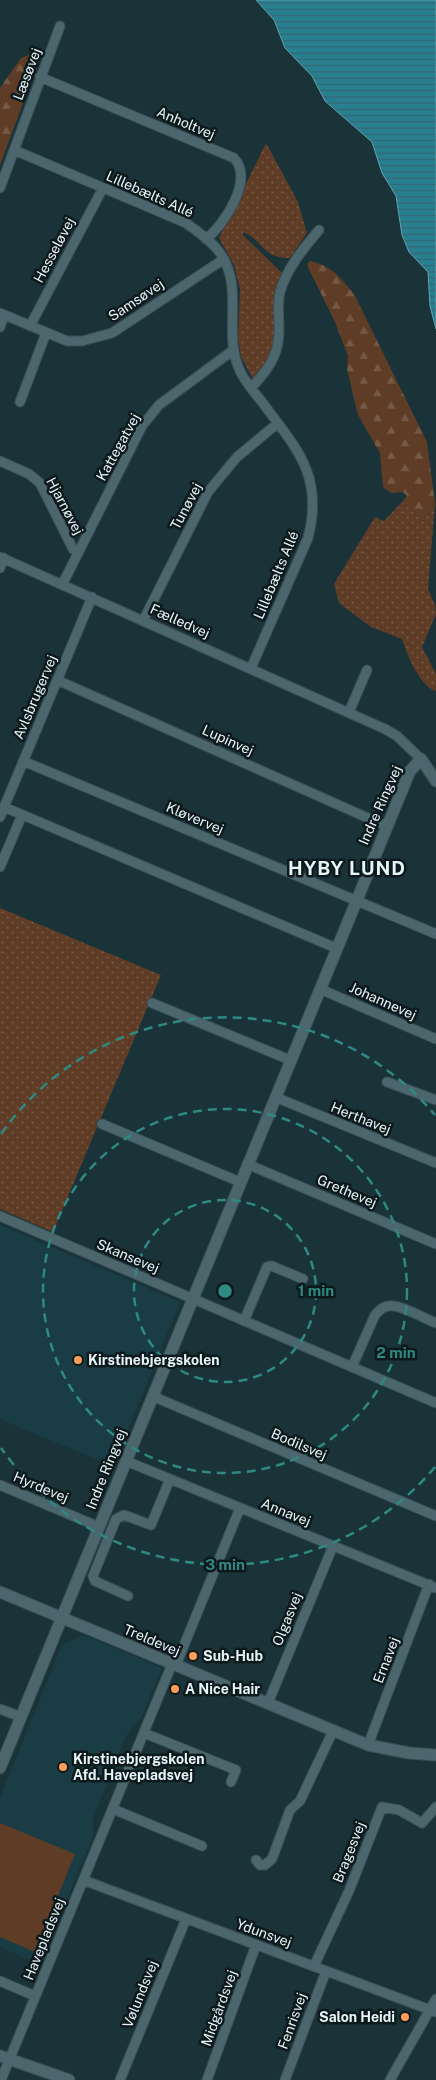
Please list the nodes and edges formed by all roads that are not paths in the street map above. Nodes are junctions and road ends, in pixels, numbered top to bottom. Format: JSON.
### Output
{"nodes":[{"id":1,"x":60,"y":26,"type":"dead end"},
{"id":2,"x":40,"y":77,"type":"junction"},
{"id":3,"x":14,"y":150,"type":"junction"},
{"id":4,"x":0,"y":188,"type":"edge"},
{"id":5,"x":103,"y":188,"type":"junction"},
{"id":6,"x":319,"y":230,"type":"dead end"},
{"id":7,"x":206,"y":239,"type":"junction"},
{"id":8,"x":224,"y":258,"type":"junction"},
{"id":9,"x":2,"y":314,"type":"edge"},
{"id":10,"x":30,"y":326,"type":"junction"},
{"id":11,"x":0,"y":327,"type":"edge"},
{"id":12,"x":46,"y":333,"type":"junction"},
{"id":13,"x":232,"y":351,"type":"junction"},
{"id":14,"x":252,"y":388,"type":"junction"},
{"id":15,"x":20,"y":402,"type":"dead end"},
{"id":16,"x":278,"y":423,"type":"junction"},
{"id":17,"x":0,"y":461,"type":"edge"},
{"id":18,"x":78,"y":552,"type":"junction"},
{"id":19,"x":2,"y":558,"type":"edge"},
{"id":20,"x":0,"y":568,"type":"edge"},
{"id":21,"x":62,"y":585,"type":"junction"},
{"id":22,"x":92,"y":597,"type":"junction"},
{"id":23,"x":143,"y":621,"type":"junction"},
{"id":24,"x":251,"y":668,"type":"junction"},
{"id":25,"x":367,"y":670,"type":"dead end"},
{"id":26,"x":58,"y":680,"type":"junction"},
{"id":27,"x":349,"y":712,"type":"junction"},
{"id":28,"x":421,"y":759,"type":"junction"},
{"id":29,"x":24,"y":761,"type":"junction"},
{"id":30,"x":436,"y":781,"type":"edge"},
{"id":31,"x":4,"y":808,"type":"junction"},
{"id":32,"x":22,"y":815,"type":"junction"},
{"id":33,"x":0,"y":817,"type":"edge"},
{"id":34,"x":386,"y":826,"type":"junction"},
{"id":35,"x":0,"y":867,"type":"edge"},
{"id":36,"x":355,"y":900,"type":"junction"},
{"id":37,"x":436,"y":934,"type":"edge"},
{"id":38,"x":336,"y":948,"type":"junction"},
{"id":39,"x":320,"y":988,"type":"junction"},
{"id":40,"x":152,"y":1003,"type":"dead end"},
{"id":41,"x":436,"y":1039,"type":"edge"},
{"id":42,"x":290,"y":1060,"type":"junction"},
{"id":43,"x":387,"y":1082,"type":"dead end"},
{"id":44,"x":275,"y":1097,"type":"junction"},
{"id":45,"x":436,"y":1100,"type":"edge"},
{"id":46,"x":102,"y":1124,"type":"dead end"},
{"id":47,"x":436,"y":1163,"type":"edge"},
{"id":48,"x":248,"y":1164,"type":"junction"},
{"id":49,"x":240,"y":1182,"type":"junction"},
{"id":50,"x":0,"y":1216,"type":"edge"},
{"id":51,"x":436,"y":1244,"type":"edge"},
{"id":52,"x":303,"y":1279,"type":"dead end"},
{"id":53,"x":192,"y":1298,"type":"junction"},
{"id":54,"x":244,"y":1321,"type":"junction"},
{"id":55,"x":436,"y":1323,"type":"edge"},
{"id":56,"x":352,"y":1367,"type":"junction"},
{"id":57,"x":152,"y":1396,"type":"junction"},
{"id":58,"x":436,"y":1403,"type":"edge"},
{"id":59,"x":126,"y":1461,"type":"junction"},
{"id":60,"x":170,"y":1479,"type":"junction"},
{"id":61,"x":0,"y":1485,"type":"edge"},
{"id":62,"x":240,"y":1508,"type":"junction"},
{"id":63,"x":436,"y":1516,"type":"edge"},
{"id":64,"x":99,"y":1526,"type":"junction"},
{"id":65,"x":333,"y":1546,"type":"junction"},
{"id":66,"x":432,"y":1586,"type":"edge"},
{"id":67,"x":0,"y":1592,"type":"edge"},
{"id":68,"x":128,"y":1596,"type":"dead end"},
{"id":69,"x":62,"y":1618,"type":"junction"},
{"id":70,"x":174,"y":1665,"type":"junction"},
{"id":71,"x":268,"y":1703,"type":"junction"},
{"id":72,"x":0,"y":1709,"type":"edge"},
{"id":73,"x":21,"y":1717,"type":"junction"},
{"id":74,"x":333,"y":1731,"type":"junction"},
{"id":75,"x":144,"y":1734,"type":"junction"},
{"id":76,"x":368,"y":1745,"type":"junction"},
{"id":77,"x":436,"y":1755,"type":"edge"},
{"id":78,"x":0,"y":1768,"type":"edge"},
{"id":79,"x":231,"y":1782,"type":"dead end"},
{"id":80,"x":436,"y":1807,"type":"edge"},
{"id":81,"x":113,"y":1809,"type":"junction"},
{"id":82,"x":202,"y":1846,"type":"dead end"},
{"id":83,"x":256,"y":1860,"type":"dead end"},
{"id":84,"x":83,"y":1880,"type":"junction"},
{"id":85,"x":186,"y":1919,"type":"junction"},
{"id":86,"x":256,"y":1945,"type":"junction"},
{"id":87,"x":314,"y":1966,"type":"junction"},
{"id":88,"x":326,"y":1971,"type":"junction"},
{"id":89,"x":0,"y":1981,"type":"edge"},
{"id":90,"x":35,"y":1996,"type":"junction"},
{"id":91,"x":436,"y":1999,"type":"edge"},
{"id":92,"x":433,"y":2011,"type":"edge"},
{"id":93,"x":5,"y":2057,"type":"edge"},
{"id":94,"x":1,"y":2080,"type":"edge"},
{"id":95,"x":69,"y":2080,"type":"edge"},
{"id":96,"x":120,"y":2080,"type":"edge"},
{"id":97,"x":207,"y":2080,"type":"edge"},
{"id":98,"x":285,"y":2080,"type":"edge"},
{"id":99,"x":390,"y":2080,"type":"edge"}],
"edges":[{"from":1,"to":2,"type":"street","name":"Læsøvej"},
{"from":2,"to":3,"type":"street","name":"Læsøvej"},
{"from":2,"to":7,"type":"street","name":"Anholtvej"},
{"from":3,"to":4,"type":"street","name":"Læsøvej"},
{"from":3,"to":5,"type":"street","name":"Lillebælts Allé"},
{"from":5,"to":7,"type":"street","name":"Lillebælts Allé"},
{"from":5,"to":10,"type":"street","name":"Hesseløvej"},
{"from":6,"to":14,"type":"street"},
{"from":7,"to":8,"type":"street","name":"Lillebælts Allé"},
{"from":8,"to":12,"type":"street","name":"Samsøvej"},
{"from":8,"to":13,"type":"street","name":"Lillebælts Allé"},
{"from":9,"to":10,"type":"street","name":"Samsøvej"},
{"from":9,"to":11,"type":"street"},
{"from":10,"to":12,"type":"street","name":"Samsøvej"},
{"from":12,"to":15,"type":"street"},
{"from":13,"to":14,"type":"street","name":"Lillebælts Allé"},
{"from":13,"to":18,"type":"street","name":"Kattegatvej"},
{"from":14,"to":16,"type":"street","name":"Lillebælts Allé"},
{"from":16,"to":23,"type":"street","name":"Tunøvej"},
{"from":16,"to":24,"type":"street","name":"Lillebælts Allé"},
{"from":17,"to":18,"type":"street","name":"Hjarnøvej"},
{"from":18,"to":21,"type":"street","name":"Kattegatvej"},
{"from":19,"to":20,"type":"street"},
{"from":19,"to":21,"type":"street","name":"Fælledvej"},
{"from":21,"to":22,"type":"street","name":"Fælledvej"},
{"from":22,"to":23,"type":"street","name":"Fælledvej"},
{"from":22,"to":26,"type":"street","name":"Avlsbrugervej"},
{"from":23,"to":24,"type":"street","name":"Fælledvej"},
{"from":24,"to":27,"type":"street","name":"Fælledvej"},
{"from":25,"to":27,"type":"street"},
{"from":26,"to":29,"type":"street","name":"Avlsbrugervej"},
{"from":26,"to":34,"type":"street","name":"Lupinvej"},
{"from":27,"to":28,"type":"street","name":"Fælledvej"},
{"from":28,"to":30,"type":"street","name":"Fælledvej"},
{"from":28,"to":34,"type":"street","name":"Indre Ringvej"},
{"from":29,"to":31,"type":"street","name":"Avlsbrugervej"},
{"from":29,"to":36,"type":"street","name":"Kløvervej"},
{"from":31,"to":32,"type":"street"},
{"from":31,"to":33,"type":"street","name":"Avlsbrugervej"},
{"from":32,"to":35,"type":"street"},
{"from":32,"to":38,"type":"street"},
{"from":34,"to":36,"type":"street","name":"Indre Ringvej"},
{"from":36,"to":37,"type":"street","name":"Kløvervej"},
{"from":36,"to":38,"type":"street","name":"Indre Ringvej"},
{"from":38,"to":39,"type":"street","name":"Indre Ringvej"},
{"from":39,"to":41,"type":"street","name":"Johannevej"},
{"from":39,"to":42,"type":"street","name":"Indre Ringvej"},
{"from":40,"to":42,"type":"street"},
{"from":42,"to":44,"type":"street","name":"Indre Ringvej"},
{"from":43,"to":45,"type":"street"},
{"from":44,"to":47,"type":"street","name":"Herthavej"},
{"from":44,"to":48,"type":"street","name":"Indre Ringvej"},
{"from":46,"to":49,"type":"street"},
{"from":48,"to":49,"type":"street","name":"Indre Ringvej"},
{"from":48,"to":51,"type":"street","name":"Grethevej"},
{"from":49,"to":53,"type":"street","name":"Indre Ringvej"},
{"from":50,"to":53,"type":"street","name":"Skansevej"},
{"from":52,"to":54,"type":"street"},
{"from":53,"to":54,"type":"street","name":"Skansevej"},
{"from":53,"to":57,"type":"street","name":"Indre Ringvej"},
{"from":54,"to":56,"type":"street","name":"Skansevej"},
{"from":55,"to":56,"type":"street"},
{"from":56,"to":58,"type":"street","name":"Skansevej"},
{"from":57,"to":59,"type":"street","name":"Indre Ringvej"},
{"from":57,"to":63,"type":"street","name":"Bodilsvej"},
{"from":59,"to":60,"type":"street","name":"Annavej"},
{"from":59,"to":64,"type":"street","name":"Indre Ringvej"},
{"from":60,"to":62,"type":"street","name":"Annavej"},
{"from":60,"to":68,"type":"street"},
{"from":61,"to":64,"type":"street","name":"Hyrdevej"},
{"from":62,"to":65,"type":"street","name":"Annavej"},
{"from":62,"to":70,"type":"street","name":"Havepladsvej"},
{"from":64,"to":69,"type":"street","name":"Indre Ringvej"},
{"from":65,"to":66,"type":"street","name":"Annavej"},
{"from":65,"to":71,"type":"street","name":"Olgasvej"},
{"from":66,"to":76,"type":"street","name":"Ernavej"},
{"from":67,"to":69,"type":"street","name":"Treldevej"},
{"from":69,"to":70,"type":"street","name":"Treldevej"},
{"from":69,"to":73,"type":"street","name":"Indre Ringvej"},
{"from":70,"to":71,"type":"street","name":"Treldevej"},
{"from":70,"to":75,"type":"street","name":"Havepladsvej"},
{"from":71,"to":74,"type":"street","name":"Treldevej"},
{"from":72,"to":73,"type":"street"},
{"from":73,"to":78,"type":"street","name":"Indre Ringvej"},
{"from":74,"to":76,"type":"street","name":"Treldevej"},
{"from":74,"to":83,"type":"street"},
{"from":75,"to":79,"type":"street"},
{"from":75,"to":81,"type":"street","name":"Havepladsvej"},
{"from":76,"to":77,"type":"street","name":"Treldevej"},
{"from":80,"to":87,"type":"street","name":"Bragesvej"},
{"from":81,"to":82,"type":"street"},
{"from":81,"to":84,"type":"street","name":"Havepladsvej"},
{"from":84,"to":85,"type":"street","name":"Ydunsvej"},
{"from":84,"to":90,"type":"street","name":"Havepladsvej"},
{"from":85,"to":86,"type":"street","name":"Ydunsvej"},
{"from":85,"to":96,"type":"street","name":"Vølundsvej"},
{"from":86,"to":87,"type":"street","name":"Ydunsvej"},
{"from":86,"to":97,"type":"street","name":"Midgårdsvej"},
{"from":87,"to":88,"type":"street","name":"Ydunsvej"},
{"from":88,"to":92,"type":"street","name":"Ydunsvej"},
{"from":88,"to":98,"type":"street","name":"Fenrisvej"},
{"from":89,"to":90,"type":"street"},
{"from":90,"to":93,"type":"street","name":"Havepladsvej"},
{"from":91,"to":92,"type":"street"},
{"from":92,"to":99,"type":"street"},
{"from":93,"to":94,"type":"street","name":"Havepladsvej"},
{"from":93,"to":95,"type":"street"}]}
